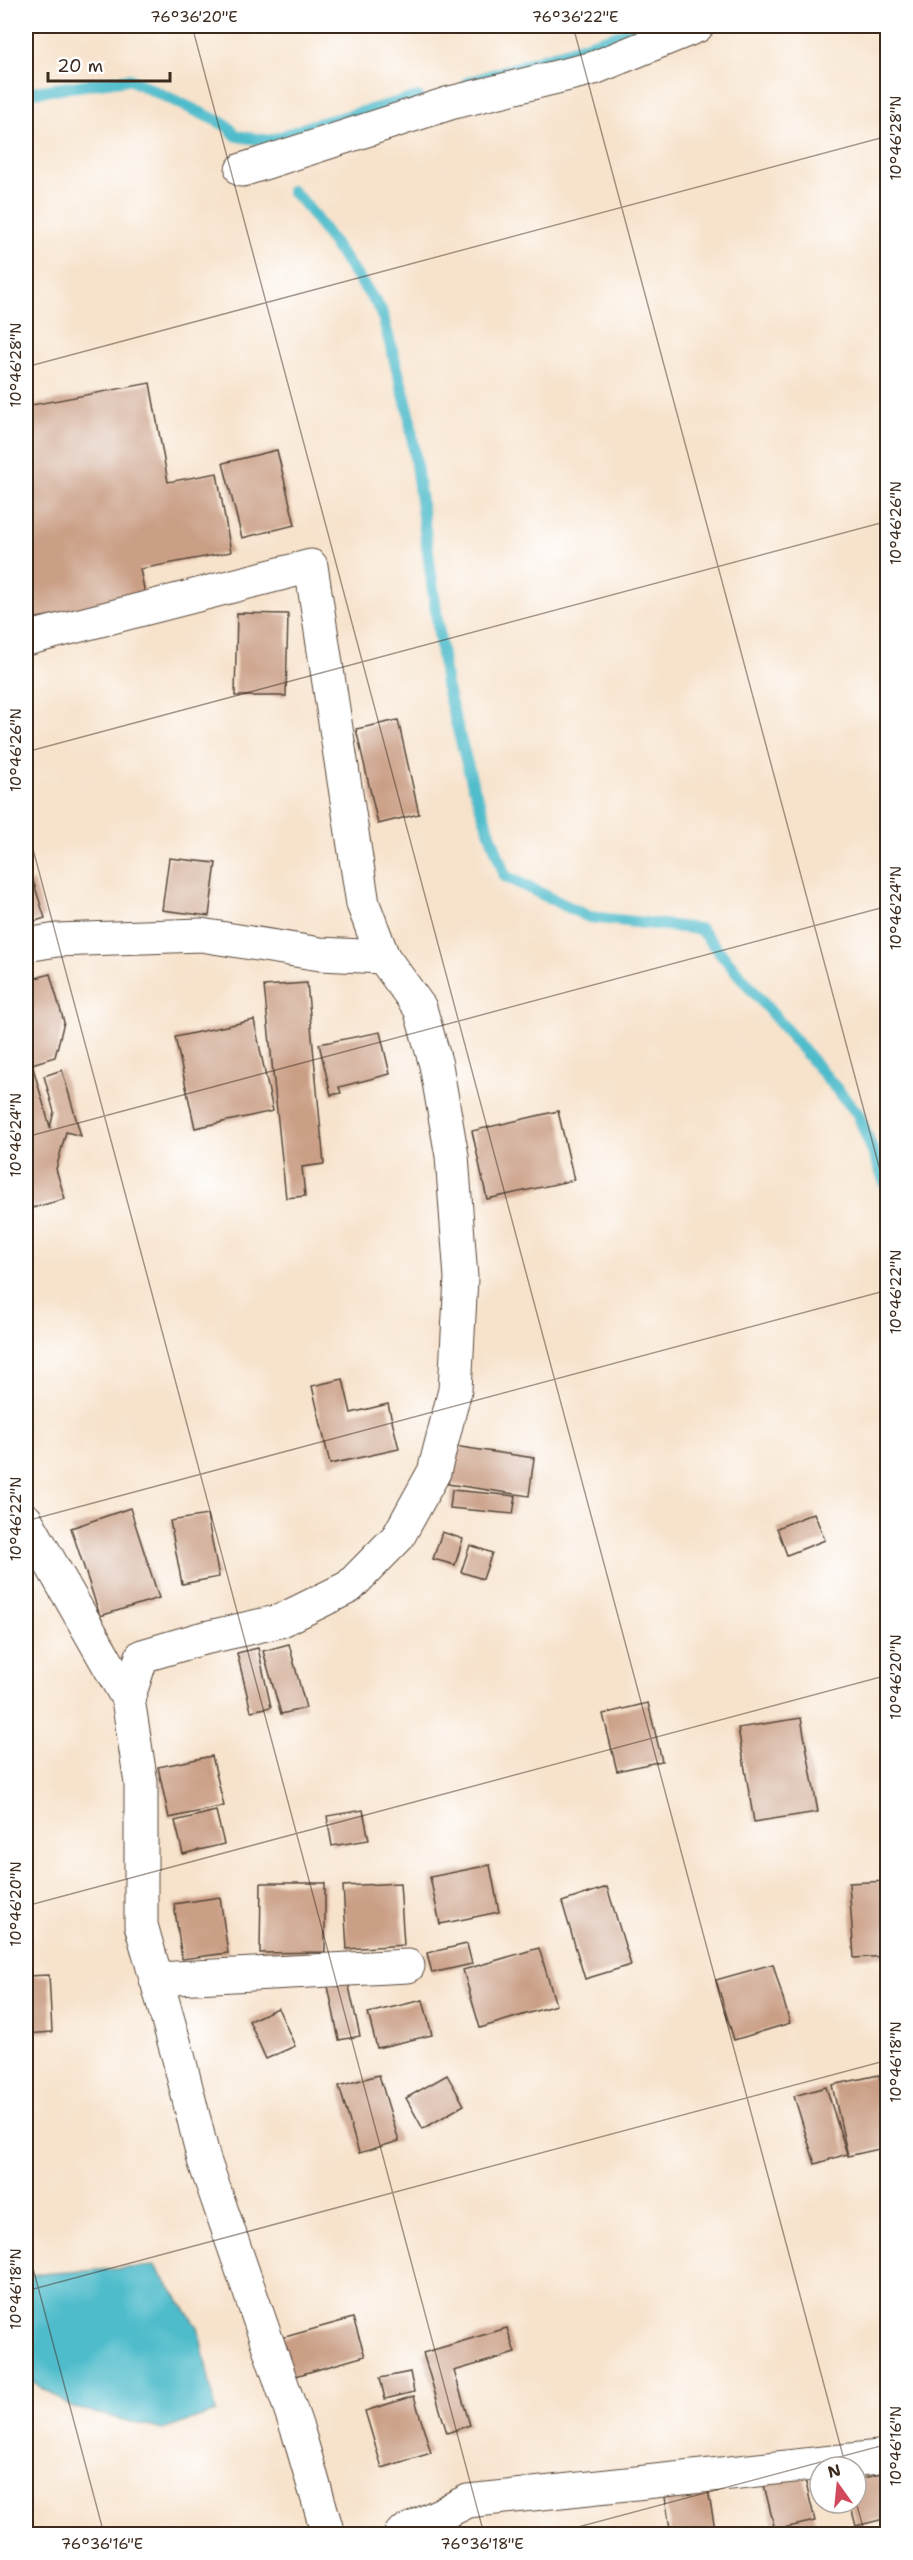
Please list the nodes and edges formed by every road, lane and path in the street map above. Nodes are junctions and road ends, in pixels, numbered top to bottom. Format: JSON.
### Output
{"nodes":[{"id":1,"x":697,"y":26,"type":"edge"},
{"id":2,"x":242,"y":170,"type":"dead end"},
{"id":3,"x":26,"y":639,"type":"edge"},
{"id":4,"x":26,"y":945,"type":"edge"},
{"id":5,"x":383,"y":957,"type":"junction"},
{"id":6,"x":26,"y":1520,"type":"edge"},
{"id":7,"x":128,"y":1699,"type":"junction"},
{"id":8,"x":408,"y":1966,"type":"dead end"},
{"id":9,"x":156,"y":1979,"type":"junction"},
{"id":10,"x":888,"y":2456,"type":"edge"},
{"id":11,"x":328,"y":2535,"type":"edge"},
{"id":12,"x":401,"y":2535,"type":"edge"}],
"edges":[{"from":1,"to":2,"type":"street"},
{"from":3,"to":5,"type":"street"},
{"from":4,"to":5,"type":"street"},
{"from":5,"to":7,"type":"street"},
{"from":6,"to":7,"type":"street"},
{"from":7,"to":9,"type":"street"},
{"from":8,"to":9,"type":"street"},
{"from":9,"to":11,"type":"street"},
{"from":10,"to":12,"type":"street"}]}
